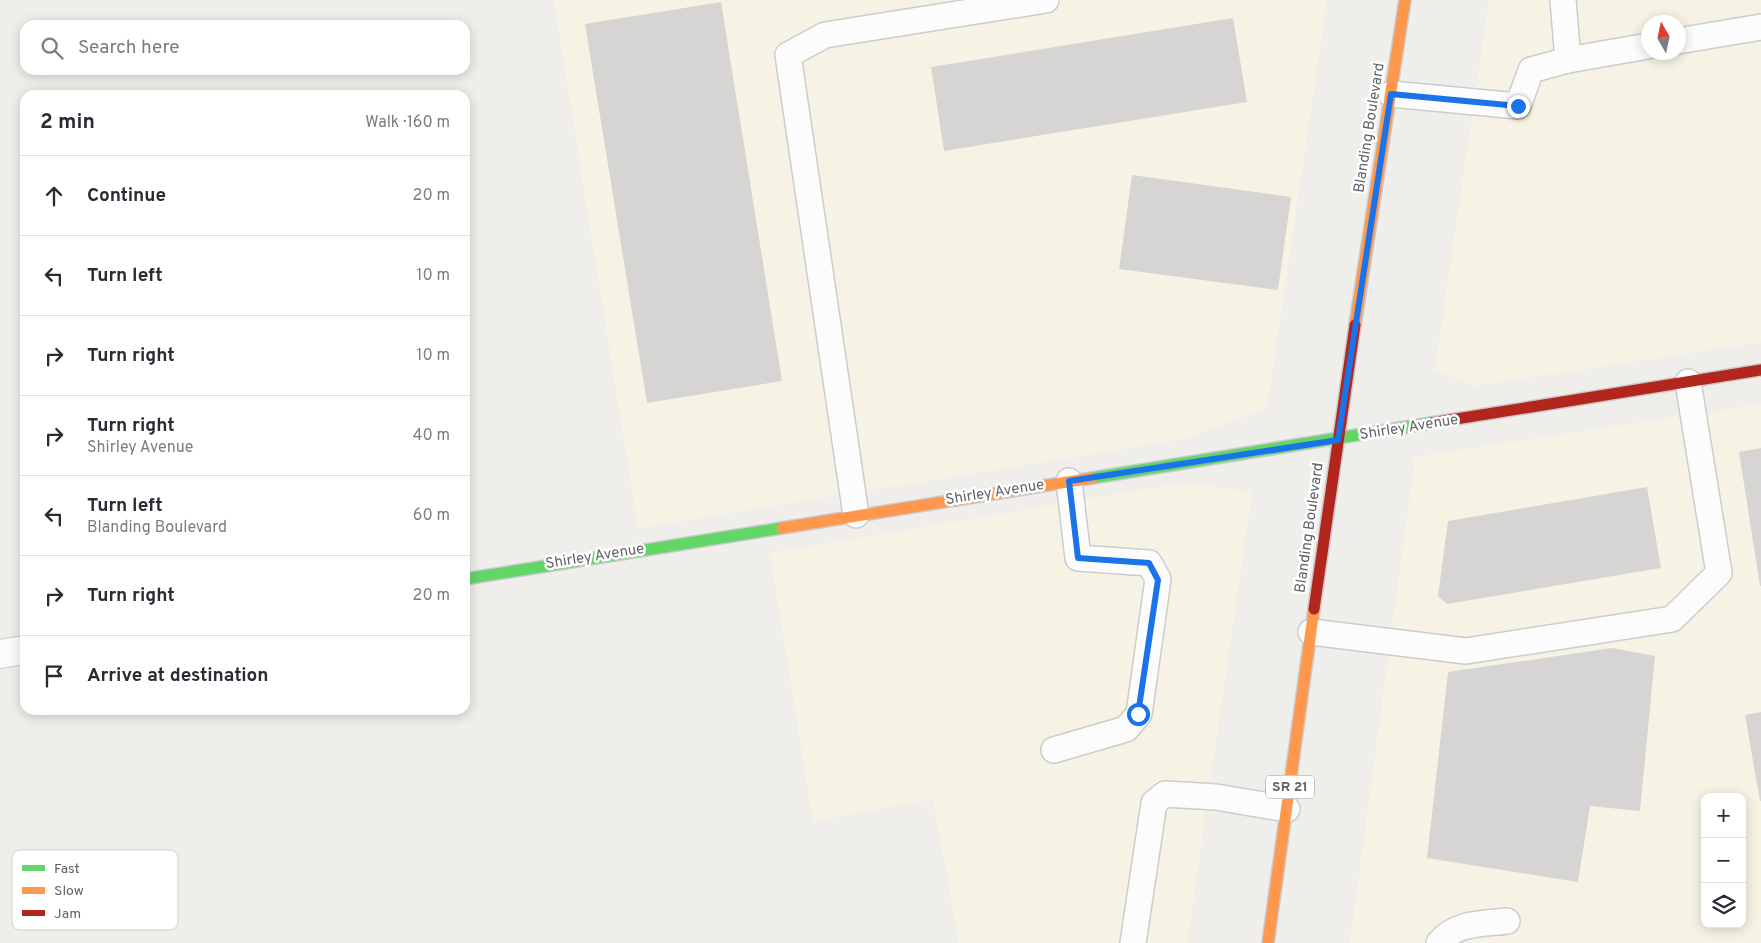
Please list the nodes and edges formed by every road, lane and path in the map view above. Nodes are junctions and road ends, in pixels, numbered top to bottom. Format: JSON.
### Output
{"nodes":[{"id":1,"x":1046,"y":0,"type":"edge"},
{"id":2,"x":1405,"y":0,"type":"edge"},
{"id":3,"x":1563,"y":0,"type":"edge"},
{"id":4,"x":1761,"y":27,"type":"edge"},
{"id":5,"x":1686,"y":40,"type":"edge"},
{"id":6,"x":1641,"y":47,"type":"edge"},
{"id":7,"x":1568,"y":60,"type":"junction"},
{"id":8,"x":1391,"y":94,"type":"junction"},
{"id":9,"x":1761,"y":370,"type":"edge"},
{"id":10,"x":1688,"y":382,"type":"junction"},
{"id":11,"x":1338,"y":440,"type":"junction"},
{"id":12,"x":1069,"y":481,"type":"junction"},
{"id":13,"x":856,"y":515,"type":"junction"},
{"id":14,"x":470,"y":577,"type":"edge"},
{"id":15,"x":1311,"y":632,"type":"junction"},
{"id":16,"x":20,"y":651,"type":"edge"},
{"id":17,"x":0,"y":654,"type":"edge"},
{"id":18,"x":1054,"y":750,"type":"dead end"},
{"id":19,"x":1287,"y":810,"type":"junction"},
{"id":20,"x":1507,"y":921,"type":"dead end"},
{"id":21,"x":1133,"y":943,"type":"edge"},
{"id":22,"x":1268,"y":943,"type":"edge"},
{"id":23,"x":1440,"y":943,"type":"edge"}],
"edges":[{"from":1,"to":13,"type":"lane"},
{"from":2,"to":8,"type":"street","name":"Blanding Boulevard","number":"SR 21"},
{"from":3,"to":7,"type":"lane"},
{"from":4,"to":5,"type":"lane"},
{"from":6,"to":7,"type":"lane"},
{"from":7,"to":8,"type":"lane"},
{"from":8,"to":11,"type":"street","name":"Blanding Boulevard","number":"SR 21"},
{"from":9,"to":10,"type":"street","name":"Shirley Avenue"},
{"from":10,"to":11,"type":"street","name":"Shirley Avenue"},
{"from":10,"to":15,"type":"lane"},
{"from":11,"to":12,"type":"street","name":"Shirley Avenue"},
{"from":11,"to":15,"type":"street","name":"Blanding Boulevard","number":"SR 21"},
{"from":12,"to":13,"type":"street","name":"Shirley Avenue"},
{"from":12,"to":18,"type":"lane"},
{"from":13,"to":14,"type":"street","name":"Shirley Avenue"},
{"from":15,"to":19,"type":"street","name":"Blanding Boulevard","number":"SR 21"},
{"from":16,"to":17,"type":"street"},
{"from":19,"to":21,"type":"lane"},
{"from":19,"to":22,"type":"street","name":"Blanding Boulevard","number":"SR 21"},
{"from":20,"to":23,"type":"lane"}]}
